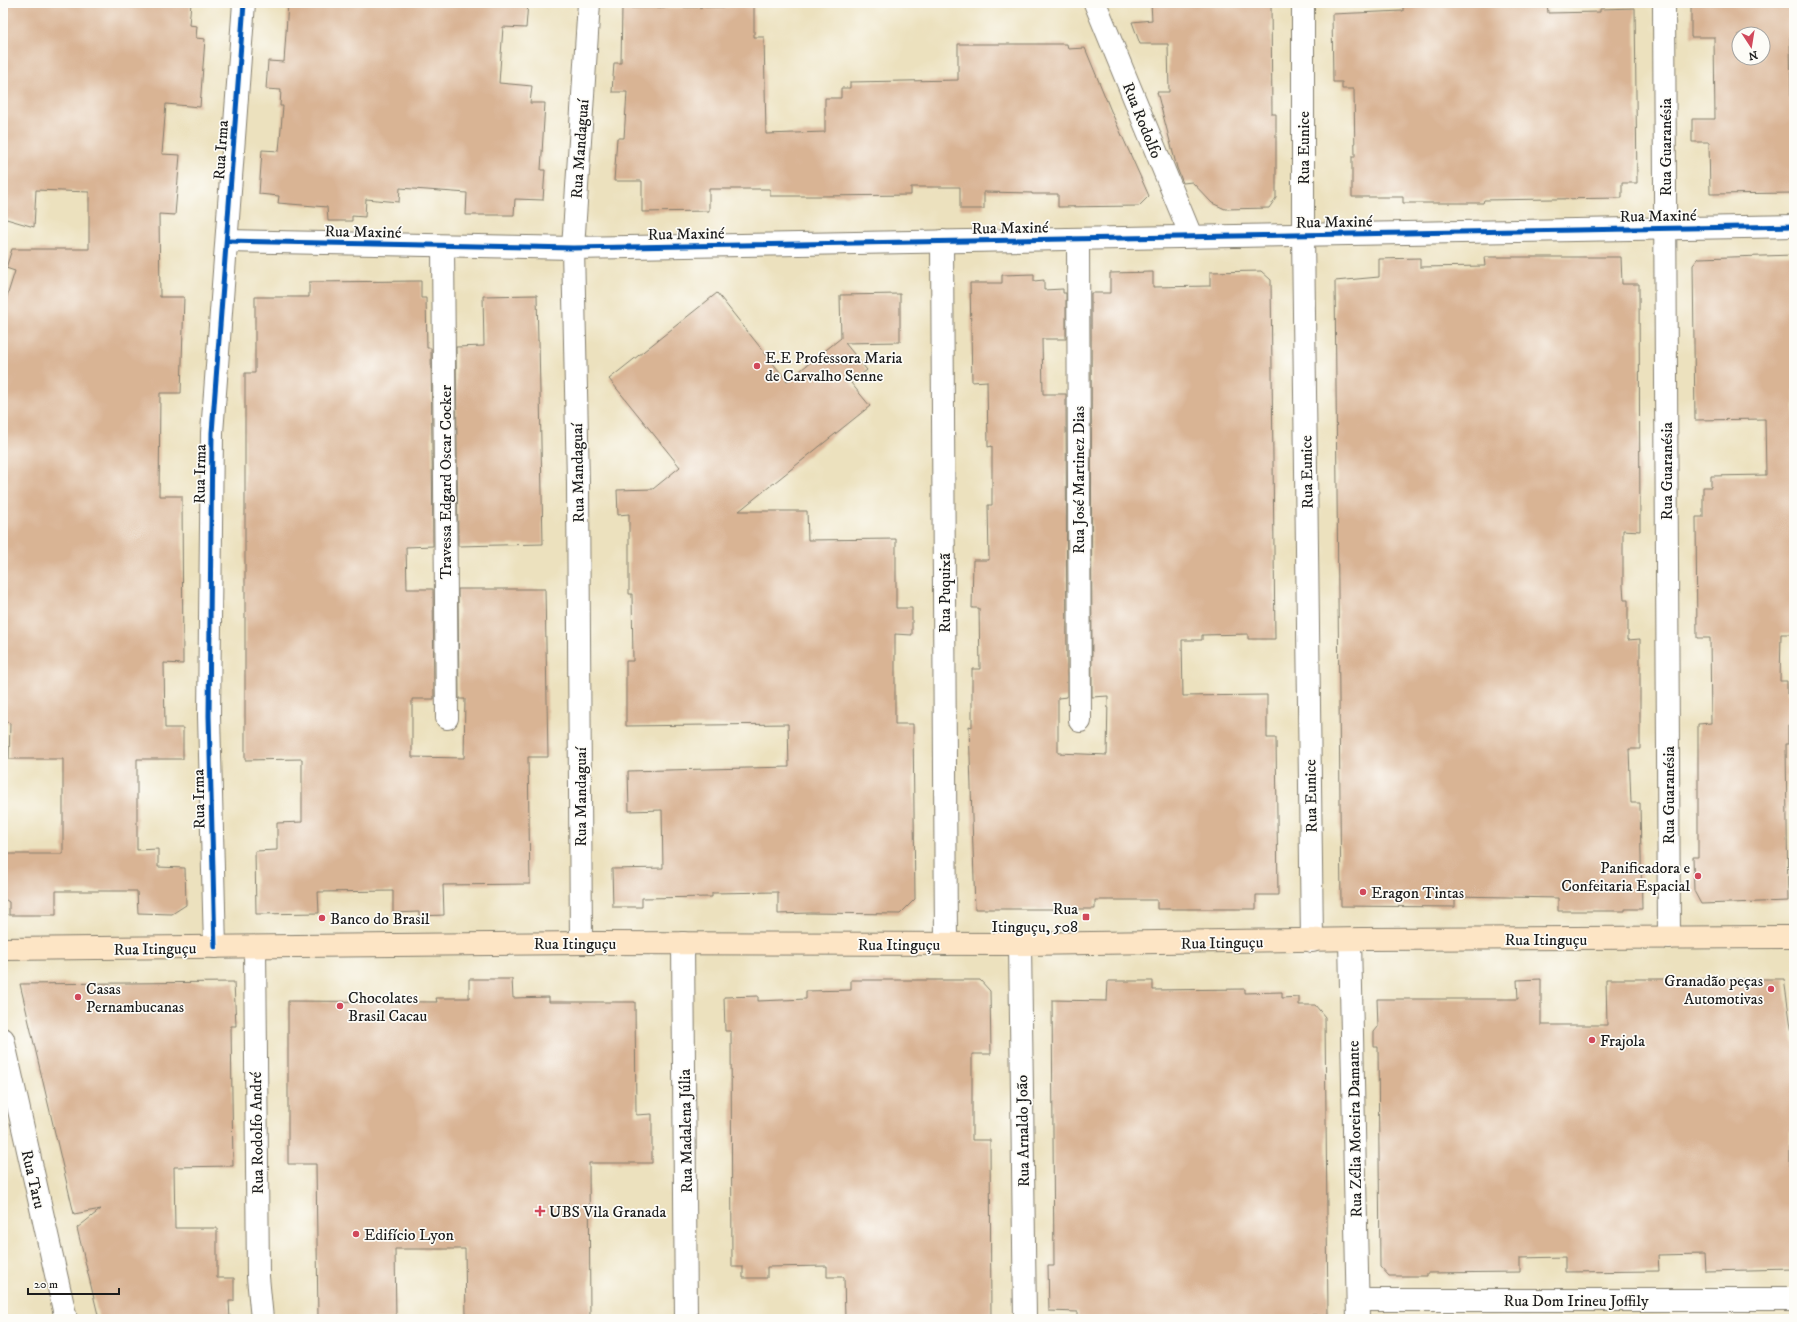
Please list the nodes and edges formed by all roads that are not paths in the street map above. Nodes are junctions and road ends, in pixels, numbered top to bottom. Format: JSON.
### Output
{"nodes":[{"id":1,"x":244,"y":3,"type":"edge"},
{"id":2,"x":589,"y":3,"type":"edge"},
{"id":3,"x":1095,"y":3,"type":"edge"},
{"id":4,"x":1303,"y":3,"type":"edge"},
{"id":5,"x":1664,"y":3,"type":"edge"},
{"id":6,"x":1794,"y":226,"type":"edge"},
{"id":7,"x":1665,"y":228,"type":"junction"},
{"id":8,"x":1303,"y":235,"type":"junction"},
{"id":9,"x":1191,"y":236,"type":"junction"},
{"id":10,"x":1078,"y":239,"type":"junction"},
{"id":11,"x":227,"y":241,"type":"junction"},
{"id":12,"x":942,"y":241,"type":"junction"},
{"id":13,"x":444,"y":246,"type":"junction"},
{"id":14,"x":573,"y":248,"type":"junction"},
{"id":15,"x":447,"y":718,"type":"dead end"},
{"id":16,"x":1080,"y":721,"type":"dead end"},
{"id":17,"x":1669,"y":938,"type":"junction"},
{"id":18,"x":1794,"y":938,"type":"edge"},
{"id":19,"x":1350,"y":940,"type":"junction"},
{"id":20,"x":1312,"y":941,"type":"junction"},
{"id":21,"x":581,"y":943,"type":"junction"},
{"id":22,"x":683,"y":943,"type":"junction"},
{"id":23,"x":946,"y":944,"type":"junction"},
{"id":24,"x":1020,"y":944,"type":"junction"},
{"id":25,"x":215,"y":947,"type":"junction"},
{"id":26,"x":255,"y":947,"type":"junction"},
{"id":27,"x":3,"y":949,"type":"edge"},
{"id":28,"x":3,"y":1039,"type":"edge"},
{"id":29,"x":1794,"y":1300,"type":"edge"},
{"id":30,"x":1358,"y":1310,"type":"edge"},
{"id":31,"x":66,"y":1319,"type":"edge"},
{"id":32,"x":262,"y":1319,"type":"edge"},
{"id":33,"x":686,"y":1319,"type":"edge"},
{"id":34,"x":1025,"y":1319,"type":"edge"}],
"edges":[{"from":1,"to":11,"type":"street","name":"Rua Irma"},
{"from":2,"to":14,"type":"street","name":"Rua Mandaguaí"},
{"from":3,"to":9,"type":"street","name":"Rua Rodolfo"},
{"from":4,"to":8,"type":"street","name":"Rua Eunice"},
{"from":5,"to":7,"type":"street","name":"Rua Guaranésia"},
{"from":6,"to":7,"type":"street","name":"Rua Maxiné"},
{"from":7,"to":8,"type":"street","name":"Rua Maxiné"},
{"from":7,"to":17,"type":"street","name":"Rua Guaranésia"},
{"from":8,"to":9,"type":"street","name":"Rua Maxiné"},
{"from":8,"to":20,"type":"street","name":"Rua Eunice"},
{"from":9,"to":10,"type":"street","name":"Rua Maxiné"},
{"from":10,"to":12,"type":"street","name":"Rua Maxiné"},
{"from":10,"to":16,"type":"street","name":"Rua José Martinez Dias"},
{"from":11,"to":13,"type":"street","name":"Rua Maxiné"},
{"from":11,"to":25,"type":"street","name":"Rua Irma"},
{"from":12,"to":14,"type":"street","name":"Rua Maxiné"},
{"from":12,"to":23,"type":"street","name":"Rua Puquixã"},
{"from":13,"to":14,"type":"street","name":"Rua Maxiné"},
{"from":13,"to":15,"type":"street","name":"Travessa Edgard Oscar Cocker"},
{"from":14,"to":21,"type":"street","name":"Rua Mandaguaí"},
{"from":17,"to":18,"type":"main road","name":"Rua Itinguçu"},
{"from":17,"to":19,"type":"main road","name":"Rua Itinguçu"},
{"from":19,"to":20,"type":"main road","name":"Rua Itinguçu"},
{"from":19,"to":30,"type":"street","name":"Rua Zélia Moreira Damante"},
{"from":20,"to":24,"type":"main road","name":"Rua Itinguçu"},
{"from":21,"to":22,"type":"main road","name":"Rua Itinguçu"},
{"from":21,"to":26,"type":"main road","name":"Rua Itinguçu"},
{"from":22,"to":23,"type":"main road","name":"Rua Itinguçu"},
{"from":22,"to":33,"type":"street","name":"Rua Madalena Júlia"},
{"from":23,"to":24,"type":"main road","name":"Rua Itinguçu"},
{"from":24,"to":34,"type":"street","name":"Rua Arnaldo João"},
{"from":25,"to":26,"type":"main road","name":"Rua Itinguçu"},
{"from":25,"to":27,"type":"main road","name":"Rua Itinguçu"},
{"from":26,"to":32,"type":"street","name":"Rua Rodolfo André"},
{"from":28,"to":31,"type":"street","name":"Rua Taru"},
{"from":29,"to":30,"type":"street","name":"Rua Dom Irineu Joffily"}]}
